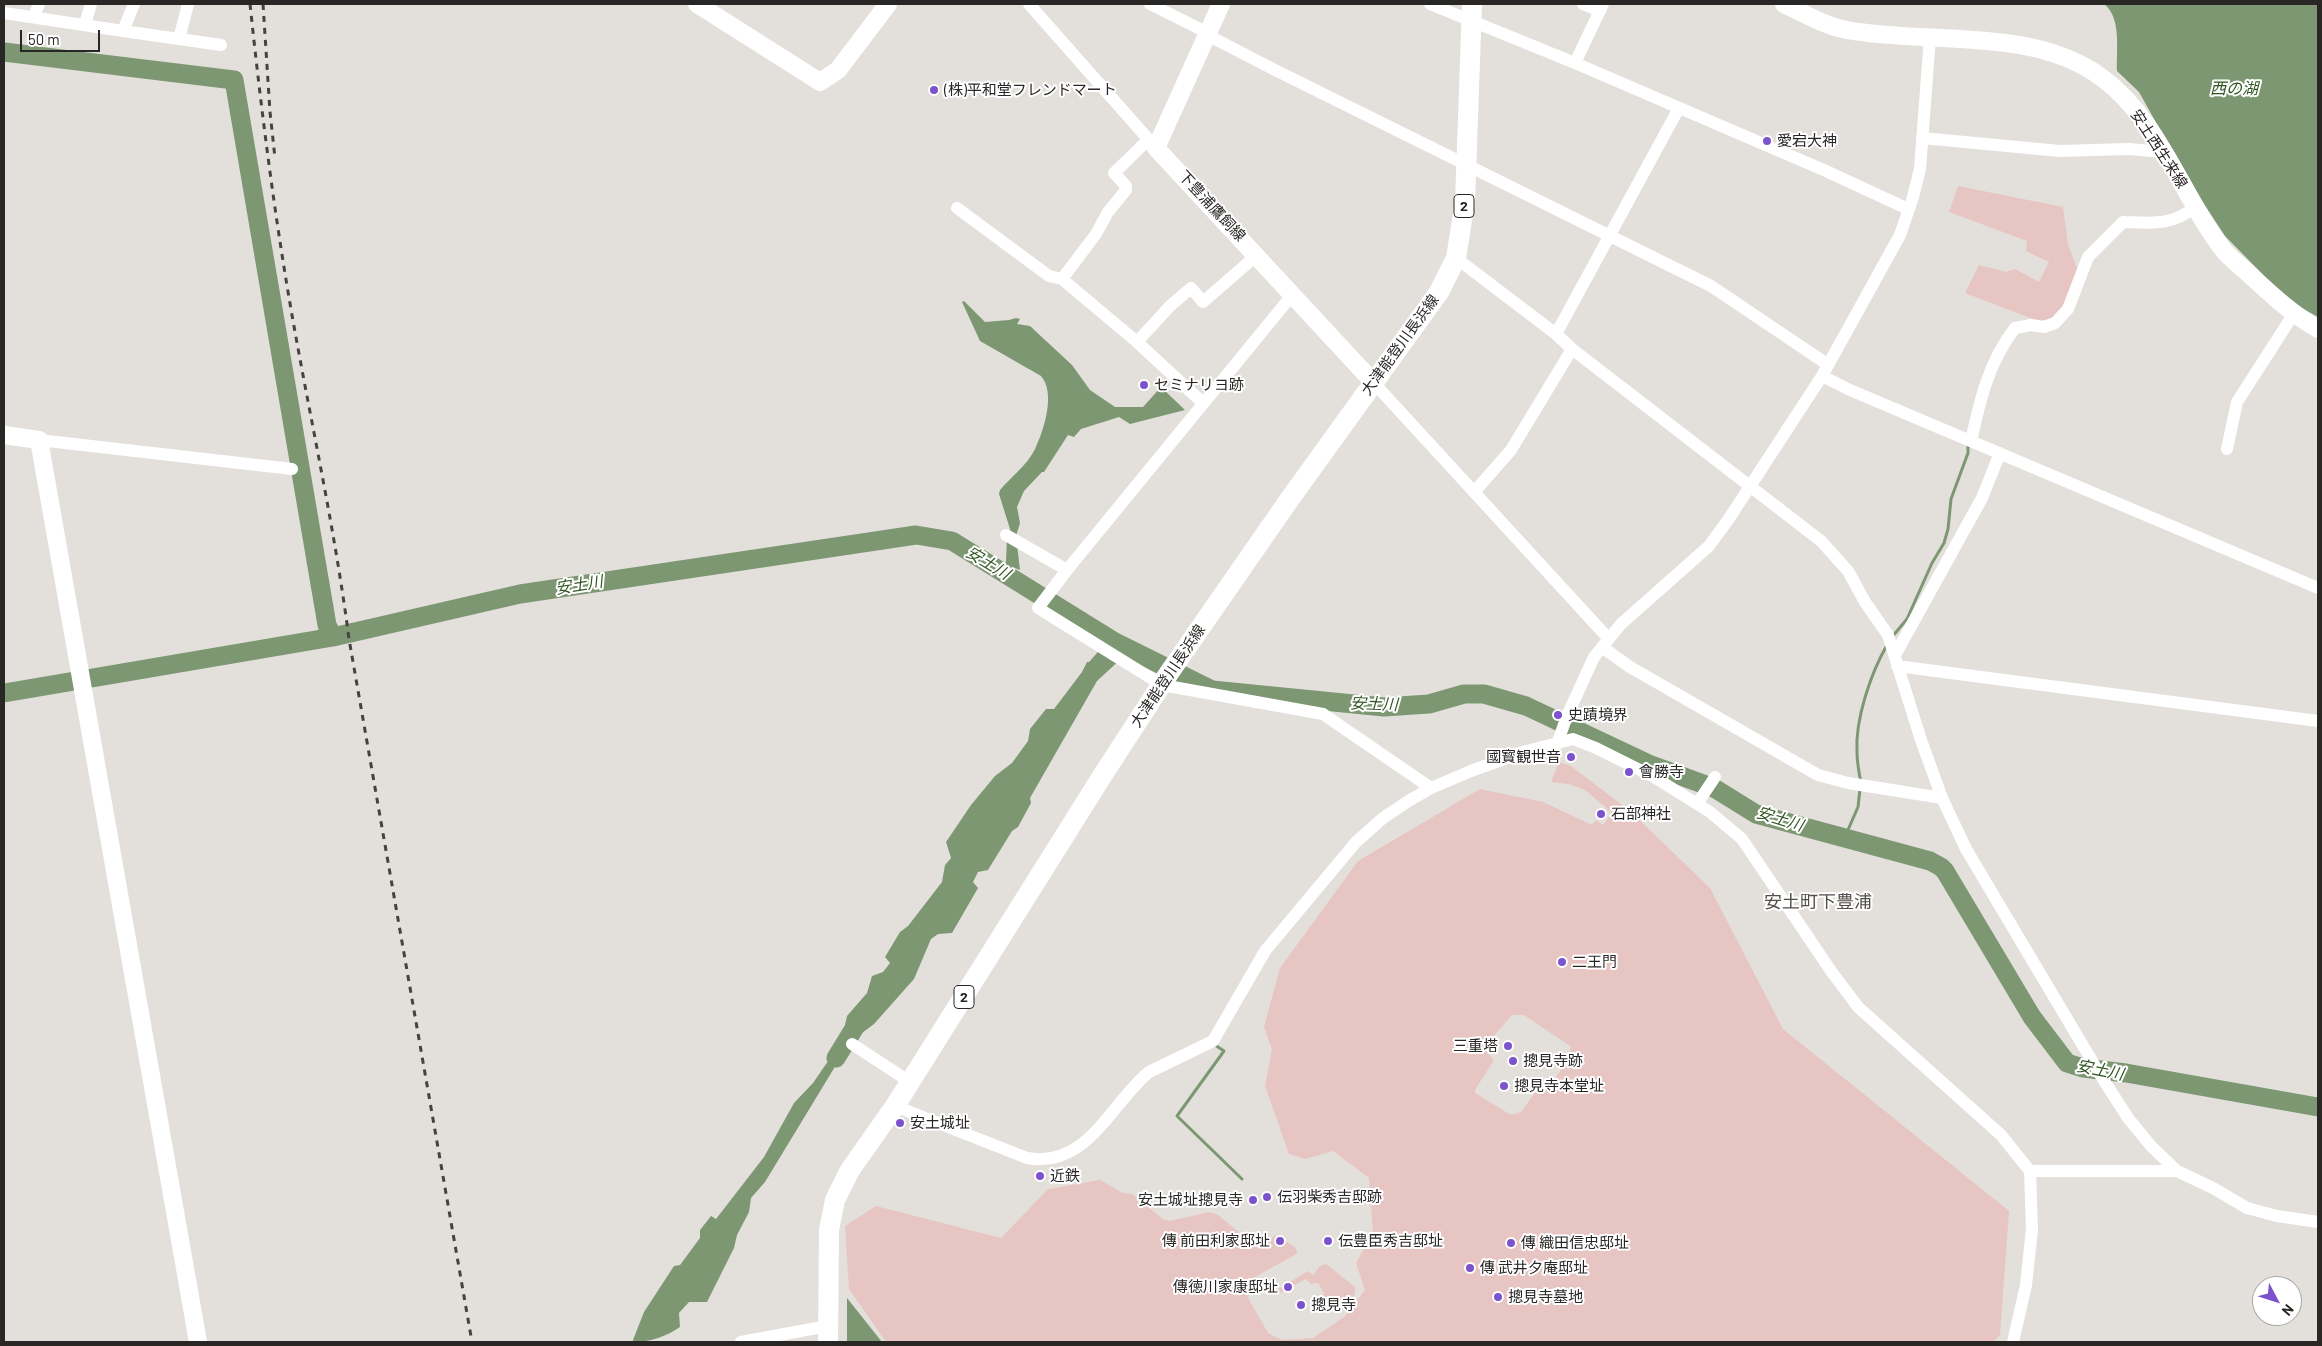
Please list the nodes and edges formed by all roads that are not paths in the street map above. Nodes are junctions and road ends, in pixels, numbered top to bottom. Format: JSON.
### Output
{"nodes":[{"id":1,"x":91,"y":4,"type":"edge"},
{"id":2,"x":134,"y":4,"type":"edge"},
{"id":3,"x":188,"y":4,"type":"edge"},
{"id":4,"x":697,"y":4,"type":"edge"},
{"id":5,"x":888,"y":4,"type":"edge"},
{"id":6,"x":1029,"y":4,"type":"edge"},
{"id":7,"x":1150,"y":4,"type":"edge"},
{"id":8,"x":1221,"y":4,"type":"edge"},
{"id":9,"x":1430,"y":4,"type":"edge"},
{"id":10,"x":1583,"y":4,"type":"edge"},
{"id":11,"x":1784,"y":4,"type":"edge"},
{"id":12,"x":1602,"y":7,"type":"edge"},
{"id":13,"x":37,"y":10,"type":"edge"},
{"id":14,"x":1472,"y":11,"type":"edge"},
{"id":15,"x":4,"y":13,"type":"edge"},
{"id":16,"x":85,"y":24,"type":"junction"},
{"id":17,"x":123,"y":31,"type":"junction"},
{"id":18,"x":1208,"y":33,"type":"junction"},
{"id":19,"x":1930,"y":37,"type":"junction"},
{"id":20,"x":179,"y":39,"type":"junction"},
{"id":21,"x":221,"y":45,"type":"dead end"},
{"id":22,"x":1575,"y":63,"type":"junction"},
{"id":23,"x":1679,"y":108,"type":"junction"},
{"id":24,"x":1922,"y":138,"type":"junction"},
{"id":25,"x":1152,"y":143,"type":"junction"},
{"id":26,"x":2163,"y":152,"type":"junction"},
{"id":27,"x":1466,"y":165,"type":"junction"},
{"id":28,"x":2196,"y":207,"type":"junction"},
{"id":29,"x":958,"y":208,"type":"dead end"},
{"id":30,"x":1908,"y":209,"type":"junction"},
{"id":31,"x":1609,"y":236,"type":"junction"},
{"id":32,"x":1257,"y":255,"type":"junction"},
{"id":33,"x":1456,"y":258,"type":"junction"},
{"id":34,"x":1062,"y":279,"type":"junction"},
{"id":35,"x":1293,"y":294,"type":"junction"},
{"id":36,"x":2294,"y":314,"type":"junction"},
{"id":37,"x":2318,"y":329,"type":"edge"},
{"id":38,"x":1556,"y":334,"type":"junction"},
{"id":39,"x":1137,"y":342,"type":"junction"},
{"id":40,"x":1572,"y":349,"type":"junction"},
{"id":41,"x":1827,"y":364,"type":"junction"},
{"id":42,"x":1822,"y":376,"type":"junction"},
{"id":43,"x":1373,"y":382,"type":"junction"},
{"id":44,"x":1203,"y":403,"type":"junction"},
{"id":45,"x":4,"y":435,"type":"edge"},
{"id":46,"x":39,"y":440,"type":"junction"},
{"id":47,"x":1971,"y":441,"type":"junction"},
{"id":48,"x":2227,"y":449,"type":"dead end"},
{"id":49,"x":2000,"y":453,"type":"junction"},
{"id":50,"x":292,"y":469,"type":"dead end"},
{"id":51,"x":1751,"y":487,"type":"junction"},
{"id":52,"x":1475,"y":491,"type":"junction"},
{"id":53,"x":1006,"y":535,"type":"dead end"},
{"id":54,"x":1066,"y":570,"type":"junction"},
{"id":55,"x":2318,"y":588,"type":"edge"},
{"id":56,"x":1605,"y":642,"type":"junction"},
{"id":57,"x":1895,"y":656,"type":"junction"},
{"id":58,"x":1169,"y":674,"type":"junction"},
{"id":59,"x":2318,"y":721,"type":"edge"},
{"id":60,"x":1558,"y":740,"type":"junction"},
{"id":61,"x":1715,"y":777,"type":"dead end"},
{"id":62,"x":1431,"y":788,"type":"junction"},
{"id":63,"x":1942,"y":798,"type":"junction"},
{"id":64,"x":1697,"y":804,"type":"junction"},
{"id":65,"x":852,"y":1044,"type":"dead end"},
{"id":66,"x":910,"y":1082,"type":"junction"},
{"id":67,"x":895,"y":1106,"type":"junction"},
{"id":68,"x":2030,"y":1170,"type":"junction"},
{"id":69,"x":2177,"y":1171,"type":"junction"},
{"id":70,"x":2318,"y":1222,"type":"edge"},
{"id":71,"x":828,"y":1334,"type":"edge"},
{"id":72,"x":198,"y":1342,"type":"edge"},
{"id":73,"x":741,"y":1342,"type":"edge"},
{"id":74,"x":2012,"y":1342,"type":"edge"}],
"edges":[{"from":1,"to":16,"type":"street"},
{"from":2,"to":17,"type":"street"},
{"from":3,"to":20,"type":"street"},
{"from":4,"to":5,"type":"main road"},
{"from":6,"to":25,"type":"street"},
{"from":7,"to":18,"type":"street"},
{"from":8,"to":18,"type":"main road"},
{"from":9,"to":14,"type":"street"},
{"from":10,"to":12,"type":"street"},
{"from":11,"to":19,"type":"main road","name":"安土西生来線"},
{"from":12,"to":22,"type":"street"},
{"from":13,"to":15,"type":"street"},
{"from":13,"to":16,"type":"street"},
{"from":14,"to":22,"type":"street"},
{"from":14,"to":27,"type":"main road","name":"大津能登川長浜線","number":"2"},
{"from":16,"to":17,"type":"street"},
{"from":17,"to":20,"type":"street"},
{"from":18,"to":25,"type":"main road"},
{"from":18,"to":27,"type":"street"},
{"from":19,"to":24,"type":"street"},
{"from":19,"to":26,"type":"main road","name":"安土西生来線"},
{"from":20,"to":21,"type":"street"},
{"from":22,"to":23,"type":"street"},
{"from":23,"to":30,"type":"street"},
{"from":23,"to":31,"type":"street"},
{"from":24,"to":26,"type":"street"},
{"from":24,"to":30,"type":"street"},
{"from":25,"to":32,"type":"main road","name":"下豊浦鷹飼線"},
{"from":25,"to":34,"type":"street"},
{"from":26,"to":28,"type":"main road","name":"安土西生来線"},
{"from":27,"to":31,"type":"street"},
{"from":27,"to":33,"type":"main road","name":"大津能登川長浜線","number":"2"},
{"from":28,"to":36,"type":"main road","name":"安土西生来線"},
{"from":28,"to":47,"type":"street"},
{"from":29,"to":34,"type":"street"},
{"from":30,"to":41,"type":"street"},
{"from":31,"to":38,"type":"street"},
{"from":31,"to":41,"type":"street"},
{"from":32,"to":35,"type":"main road","name":"下豊浦鷹飼線"},
{"from":32,"to":39,"type":"street"},
{"from":33,"to":38,"type":"street"},
{"from":33,"to":43,"type":"main road","name":"大津能登川長浜線","number":"2"},
{"from":34,"to":39,"type":"street"},
{"from":35,"to":43,"type":"main road","name":"下豊浦鷹飼線"},
{"from":35,"to":44,"type":"street"},
{"from":36,"to":37,"type":"main road","name":"安土西生来線"},
{"from":36,"to":48,"type":"street"},
{"from":38,"to":40,"type":"street"},
{"from":39,"to":44,"type":"street"},
{"from":40,"to":51,"type":"street"},
{"from":40,"to":52,"type":"street"},
{"from":41,"to":42,"type":"street"},
{"from":42,"to":47,"type":"street"},
{"from":42,"to":51,"type":"street"},
{"from":43,"to":52,"type":"street"},
{"from":43,"to":58,"type":"main road","name":"大津能登川長浜線","number":"2"},
{"from":44,"to":54,"type":"street"},
{"from":45,"to":46,"type":"main road"},
{"from":46,"to":50,"type":"street"},
{"from":46,"to":72,"type":"main road"},
{"from":47,"to":49,"type":"street"},
{"from":49,"to":55,"type":"street"},
{"from":49,"to":57,"type":"street"},
{"from":51,"to":56,"type":"street"},
{"from":51,"to":57,"type":"street"},
{"from":52,"to":56,"type":"street"},
{"from":53,"to":54,"type":"street"},
{"from":54,"to":58,"type":"street"},
{"from":56,"to":60,"type":"street"},
{"from":56,"to":63,"type":"street"},
{"from":57,"to":59,"type":"street"},
{"from":57,"to":63,"type":"street"},
{"from":58,"to":62,"type":"street"},
{"from":58,"to":66,"type":"main road","name":"大津能登川長浜線","number":"2"},
{"from":60,"to":62,"type":"street"},
{"from":60,"to":64,"type":"street"},
{"from":61,"to":64,"type":"street"},
{"from":62,"to":67,"type":"street"},
{"from":63,"to":69,"type":"street"},
{"from":64,"to":68,"type":"street"},
{"from":65,"to":66,"type":"street"},
{"from":66,"to":67,"type":"main road","name":"大津能登川長浜線","number":"2"},
{"from":67,"to":71,"type":"main road","name":"大津能登川長浜線","number":"2"},
{"from":68,"to":69,"type":"street"},
{"from":68,"to":74,"type":"street"},
{"from":69,"to":70,"type":"street"},
{"from":71,"to":73,"type":"street"}]}
